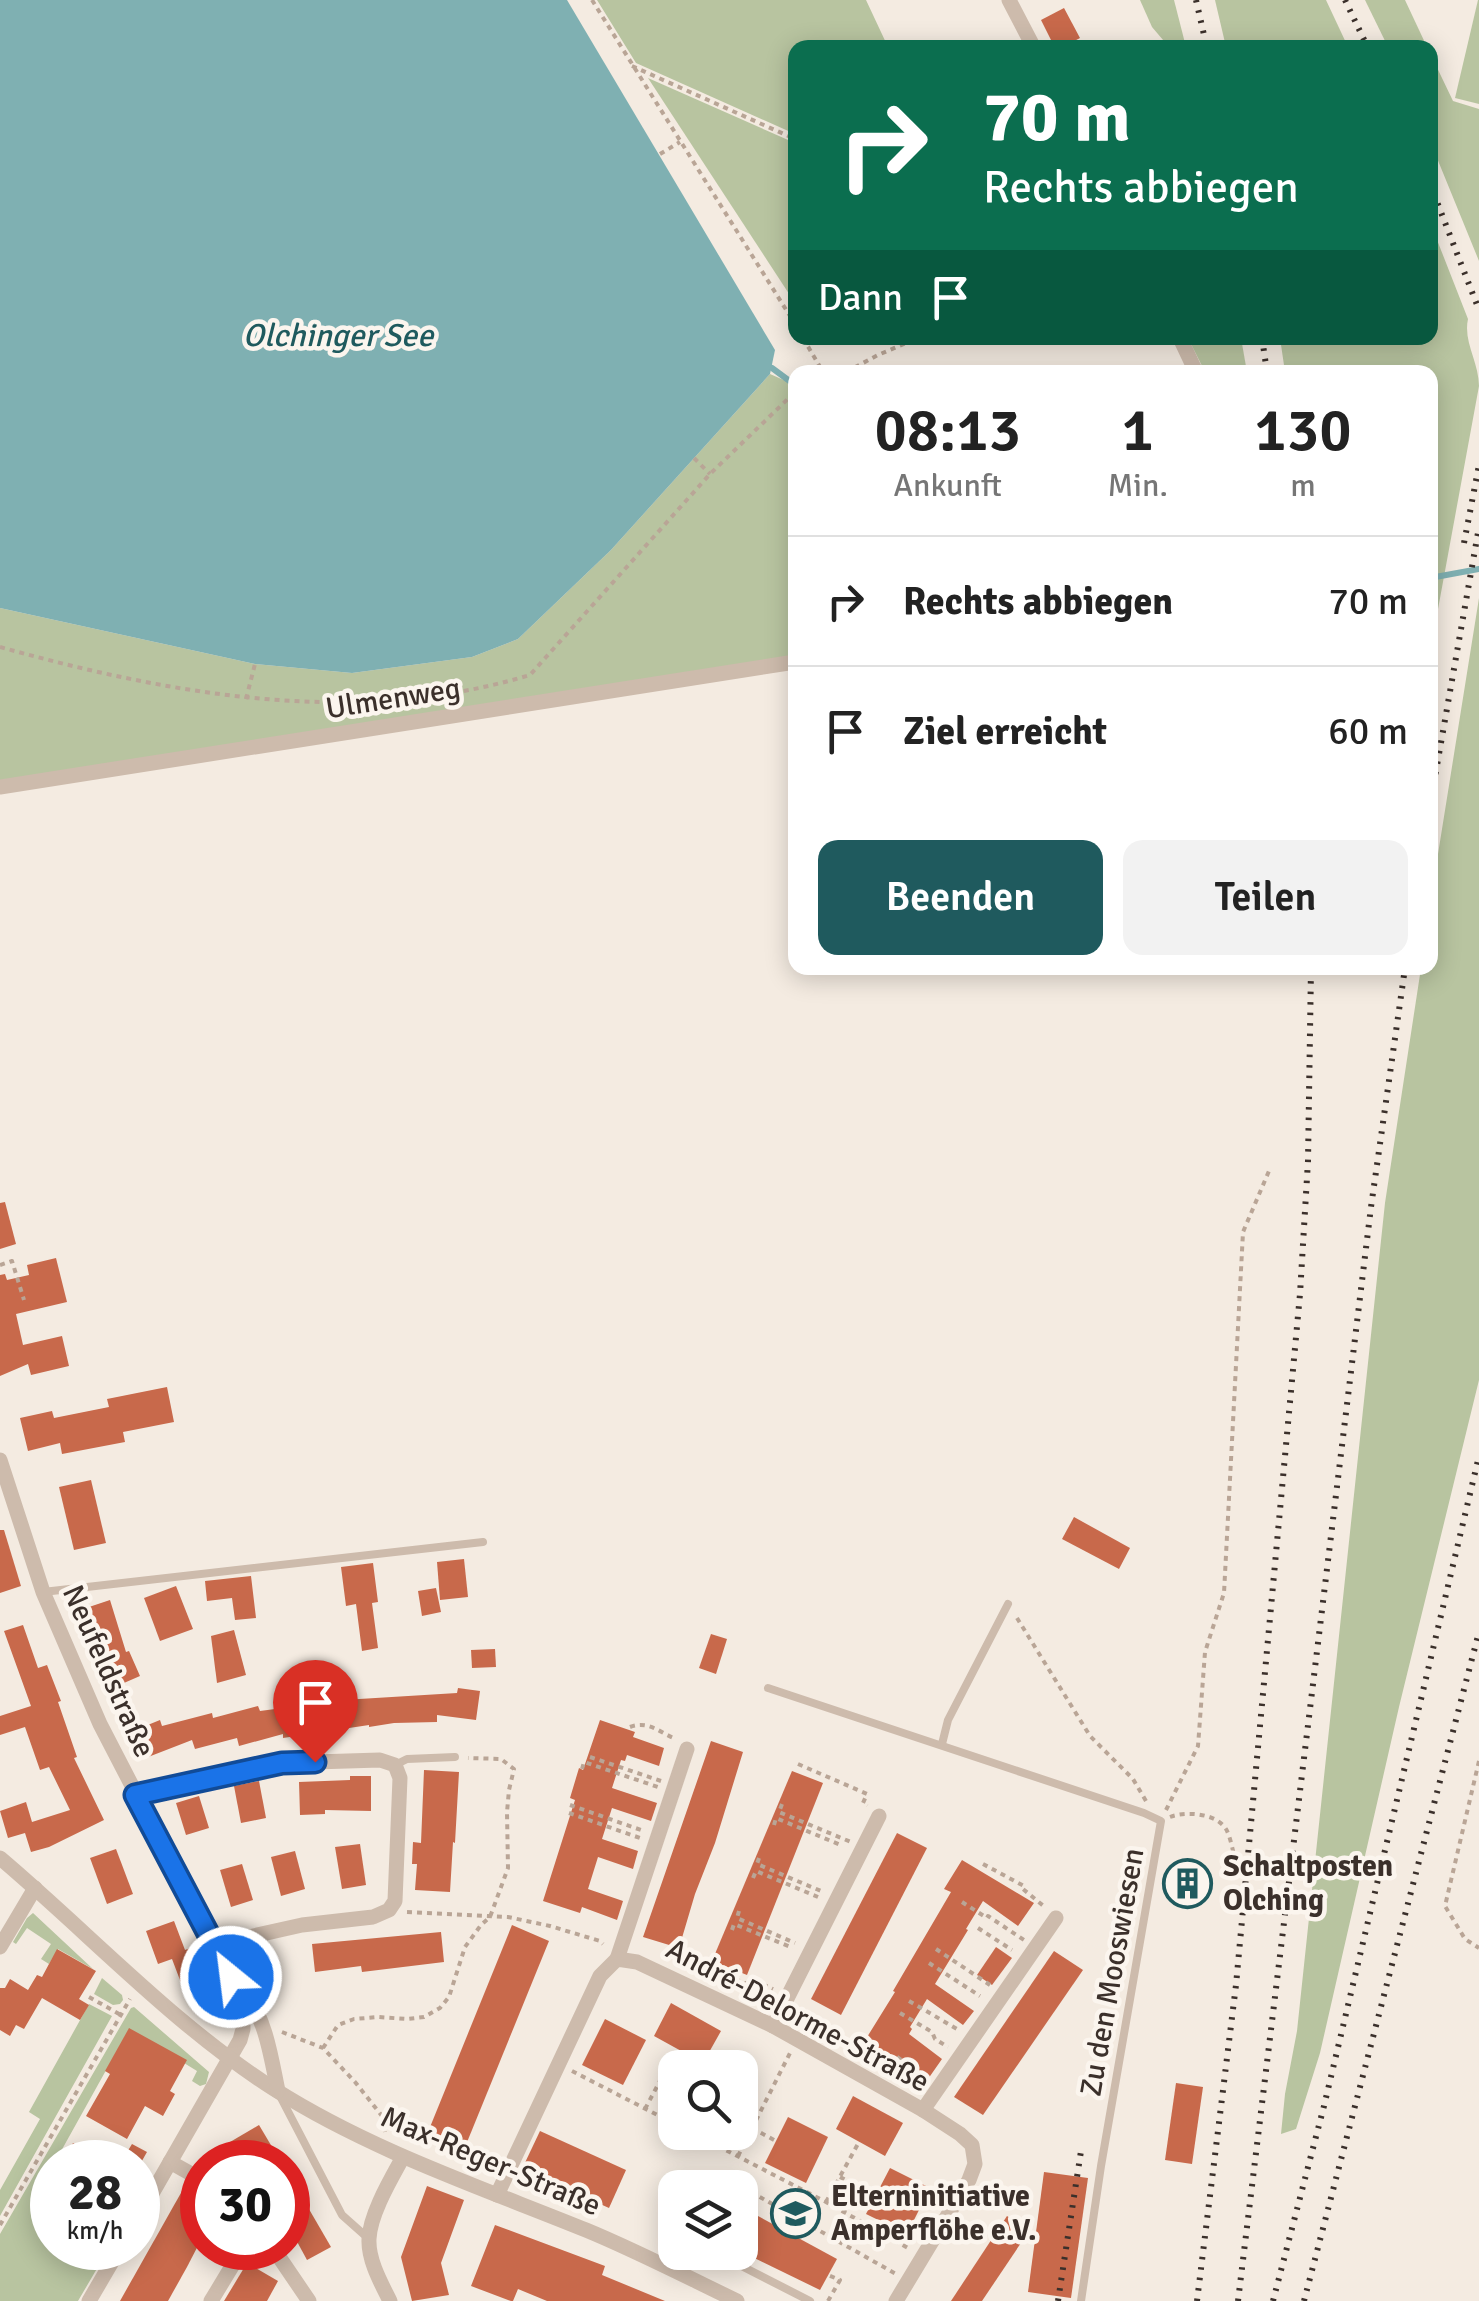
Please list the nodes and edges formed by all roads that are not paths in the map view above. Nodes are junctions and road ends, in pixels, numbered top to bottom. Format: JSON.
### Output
{"nodes":[{"id":1,"x":1009,"y":0,"type":"edge"},
{"id":2,"x":1030,"y":40,"type":"edge"},
{"id":3,"x":788,"y":663,"type":"edge"},
{"id":4,"x":0,"y":787,"type":"edge"},
{"id":5,"x":0,"y":1460,"type":"edge"},
{"id":6,"x":483,"y":1542,"type":"dead end"},
{"id":7,"x":43,"y":1592,"type":"junction"},
{"id":8,"x":1008,"y":1604,"type":"road end"},
{"id":9,"x":768,"y":1688,"type":"dead end"},
{"id":10,"x":942,"y":1744,"type":"junction"},
{"id":11,"x":687,"y":1749,"type":"road end"},
{"id":12,"x":455,"y":1757,"type":"road end"},
{"id":13,"x":395,"y":1765,"type":"junction"},
{"id":14,"x":135,"y":1795,"type":"junction"},
{"id":15,"x":879,"y":1816,"type":"road end"},
{"id":16,"x":0,"y":1858,"type":"edge"},
{"id":17,"x":35,"y":1888,"type":"junction"},
{"id":18,"x":1056,"y":1918,"type":"road end"},
{"id":19,"x":213,"y":1945,"type":"junction"},
{"id":20,"x":0,"y":1947,"type":"edge"},
{"id":21,"x":617,"y":1958,"type":"junction"},
{"id":22,"x":231,"y":1977,"type":"junction"},
{"id":23,"x":773,"y":2026,"type":"junction"},
{"id":24,"x":230,"y":2060,"type":"junction"},
{"id":25,"x":278,"y":2091,"type":"junction"},
{"id":26,"x":923,"y":2110,"type":"junction"},
{"id":27,"x":403,"y":2157,"type":"junction"},
{"id":28,"x":170,"y":2162,"type":"junction"},
{"id":29,"x":180,"y":2168,"type":"edge"},
{"id":30,"x":160,"y":2180,"type":"edge"},
{"id":31,"x":497,"y":2195,"type":"junction"},
{"id":32,"x":369,"y":2239,"type":"junction"},
{"id":33,"x":107,"y":2270,"type":"edge"},
{"id":34,"x":229,"y":2270,"type":"edge"},
{"id":35,"x":288,"y":2270,"type":"edge"},
{"id":36,"x":749,"y":2270,"type":"edge"},
{"id":37,"x":89,"y":2301,"type":"edge"},
{"id":38,"x":211,"y":2301,"type":"edge"},
{"id":39,"x":309,"y":2301,"type":"edge"},
{"id":40,"x":390,"y":2301,"type":"edge"},
{"id":41,"x":738,"y":2301,"type":"edge"},
{"id":42,"x":810,"y":2301,"type":"edge"},
{"id":43,"x":896,"y":2301,"type":"edge"},
{"id":44,"x":1081,"y":2301,"type":"edge"}],
"edges":[{"from":1,"to":2,"type":"street"},
{"from":3,"to":4,"type":"street","name":"Ulmenweg"},
{"from":5,"to":7,"type":"street","name":"Neufeldstraße"},
{"from":6,"to":7,"type":"lane"},
{"from":7,"to":14,"type":"street","name":"Neufeldstraße"},
{"from":8,"to":10,"type":"lane"},
{"from":9,"to":10,"type":"lane","name":"Zu den Mooswiesen"},
{"from":10,"to":44,"type":"lane","name":"Zu den Mooswiesen"},
{"from":11,"to":21,"type":"street"},
{"from":12,"to":13,"type":"lane"},
{"from":13,"to":14,"type":"street"},
{"from":13,"to":19,"type":"street"},
{"from":14,"to":19,"type":"street","name":"Neufeldstraße"},
{"from":15,"to":23,"type":"street"},
{"from":16,"to":17,"type":"street","name":"Max-Reger-Straße"},
{"from":17,"to":20,"type":"street"},
{"from":17,"to":24,"type":"street","name":"Max-Reger-Straße"},
{"from":18,"to":26,"type":"street"},
{"from":19,"to":22,"type":"street","name":"Neufeldstraße"},
{"from":21,"to":23,"type":"street","name":"André-Delorme-Straße"},
{"from":21,"to":31,"type":"street","name":"André-Delorme-Straße"},
{"from":22,"to":24,"type":"street","name":"Neufeldstraße"},
{"from":22,"to":25,"type":"street"},
{"from":23,"to":26,"type":"street","name":"André-Delorme-Straße"},
{"from":24,"to":25,"type":"street","name":"Max-Reger-Straße"},
{"from":24,"to":28,"type":"street","name":"Neufeldstraße"},
{"from":25,"to":27,"type":"street","name":"Max-Reger-Straße"},
{"from":25,"to":32,"type":"lane"},
{"from":26,"to":43,"type":"street","name":"André-Delorme-Straße"},
{"from":27,"to":31,"type":"street","name":"Max-Reger-Straße"},
{"from":27,"to":32,"type":"street"},
{"from":28,"to":29,"type":"street"},
{"from":28,"to":30,"type":"street","name":"Neufeldstraße"},
{"from":31,"to":41,"type":"street","name":"Max-Reger-Straße"},
{"from":32,"to":40,"type":"street"},
{"from":33,"to":37,"type":"street"},
{"from":34,"to":38,"type":"street"},
{"from":35,"to":39,"type":"street"},
{"from":36,"to":42,"type":"lane"}]}
